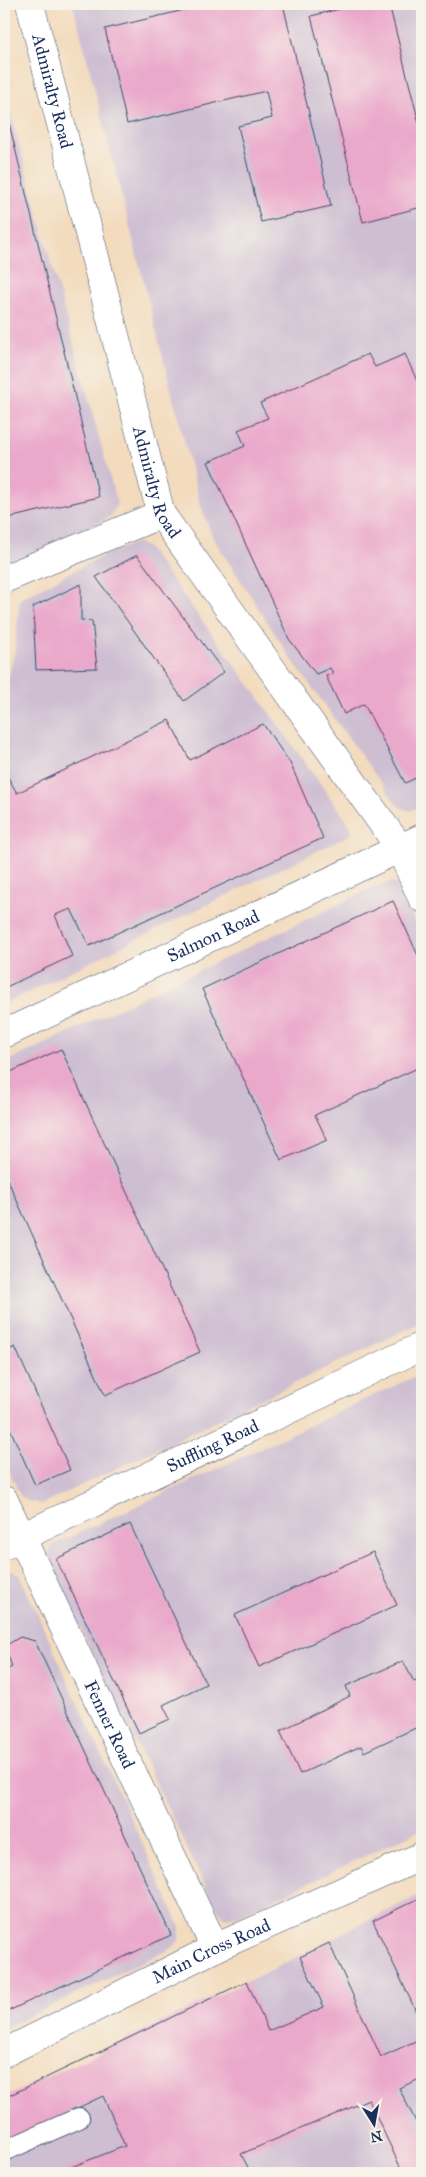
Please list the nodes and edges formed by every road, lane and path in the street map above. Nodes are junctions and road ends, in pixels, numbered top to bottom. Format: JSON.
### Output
{"nodes":[{"id":1,"x":30,"y":4,"type":"edge"},
{"id":2,"x":162,"y":514,"type":"junction"},
{"id":3,"x":4,"y":579,"type":"edge"},
{"id":4,"x":411,"y":843,"type":"edge"},
{"id":5,"x":422,"y":898,"type":"edge"},
{"id":6,"x":4,"y":1034,"type":"edge"},
{"id":7,"x":422,"y":1346,"type":"edge"},
{"id":8,"x":4,"y":1500,"type":"edge"},
{"id":9,"x":12,"y":1541,"type":"edge"},
{"id":10,"x":422,"y":1856,"type":"edge"},
{"id":11,"x":215,"y":1948,"type":"junction"},
{"id":12,"x":4,"y":2053,"type":"edge"},
{"id":13,"x":79,"y":2118,"type":"dead end"},
{"id":14,"x":4,"y":2152,"type":"edge"}],
"edges":[{"from":1,"to":2,"type":"street","name":"Admiralty Road"},
{"from":2,"to":3,"type":"street"},
{"from":2,"to":4,"type":"street","name":"Admiralty Road"},
{"from":4,"to":5,"type":"street","name":"Admiralty Road"},
{"from":4,"to":6,"type":"street","name":"Salmon Road"},
{"from":7,"to":9,"type":"street","name":"Suffling Road"},
{"from":8,"to":9,"type":"street","name":"Fenner Road"},
{"from":9,"to":11,"type":"street","name":"Fenner Road"},
{"from":10,"to":11,"type":"street","name":"Main Cross Road"},
{"from":11,"to":12,"type":"street","name":"Main Cross Road"},
{"from":13,"to":14,"type":"lane"}]}
